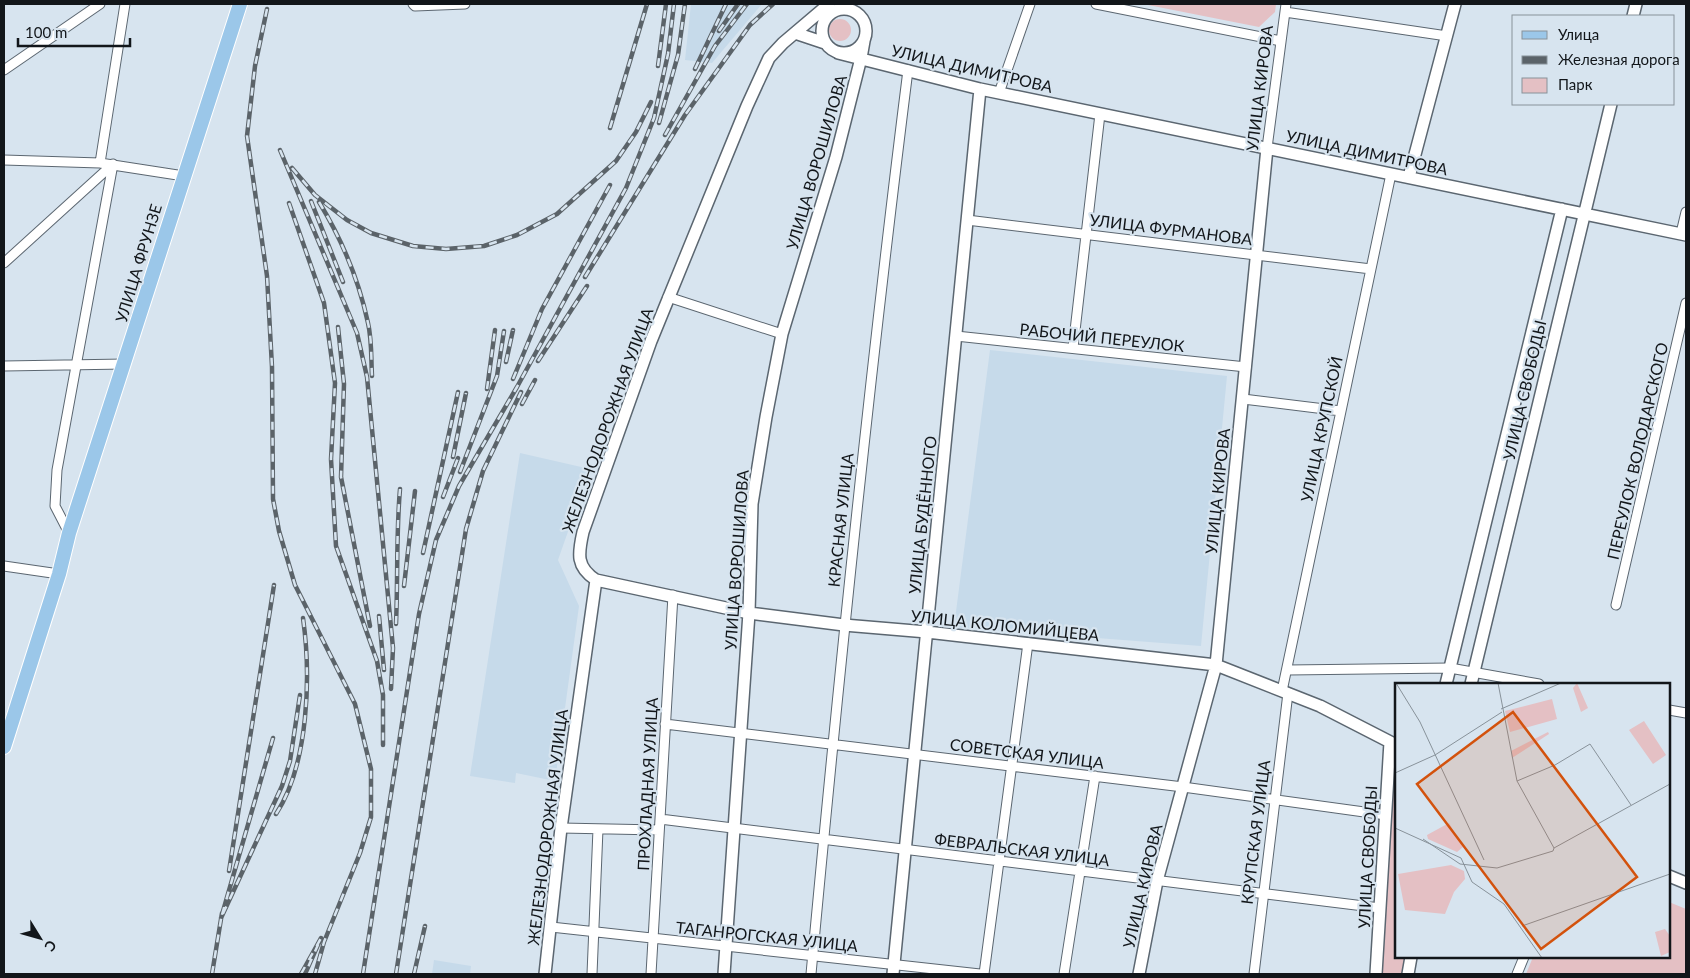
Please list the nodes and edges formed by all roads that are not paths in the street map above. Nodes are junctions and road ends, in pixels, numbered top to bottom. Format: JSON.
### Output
{"nodes":[{"id":1,"x":100,"y":4,"type":"edge"},
{"id":2,"x":125,"y":4,"type":"edge"},
{"id":3,"x":240,"y":4,"type":"edge"},
{"id":4,"x":413,"y":4,"type":"edge"},
{"id":5,"x":465,"y":4,"type":"edge"},
{"id":6,"x":835,"y":4,"type":"edge"},
{"id":7,"x":1030,"y":4,"type":"edge"},
{"id":8,"x":1096,"y":4,"type":"edge"},
{"id":9,"x":1456,"y":4,"type":"edge"},
{"id":10,"x":1285,"y":8,"type":"edge"},
{"id":11,"x":828,"y":13,"type":"edge"},
{"id":12,"x":795,"y":33,"type":"junction"},
{"id":13,"x":1447,"y":36,"type":"junction"},
{"id":14,"x":864,"y":41,"type":"junction"},
{"id":15,"x":1281,"y":41,"type":"junction"},
{"id":16,"x":825,"y":43,"type":"junction"},
{"id":17,"x":838,"y":52,"type":"junction"},
{"id":18,"x":862,"y":58,"type":"junction"},
{"id":19,"x":4,"y":70,"type":"edge"},
{"id":20,"x":908,"y":70,"type":"junction"},
{"id":21,"x":980,"y":90,"type":"junction"},
{"id":22,"x":999,"y":93,"type":"junction"},
{"id":23,"x":1611,"y":105,"type":"edge"},
{"id":24,"x":1100,"y":114,"type":"junction"},
{"id":25,"x":1267,"y":148,"type":"junction"},
{"id":26,"x":4,"y":160,"type":"edge"},
{"id":27,"x":100,"y":163,"type":"junction"},
{"id":28,"x":113,"y":164,"type":"junction"},
{"id":29,"x":1391,"y":174,"type":"junction"},
{"id":30,"x":184,"y":176,"type":"junction"},
{"id":31,"x":1409,"y":177,"type":"junction"},
{"id":32,"x":1562,"y":209,"type":"junction"},
{"id":33,"x":1686,"y":212,"type":"edge"},
{"id":34,"x":1583,"y":213,"type":"junction"},
{"id":35,"x":967,"y":220,"type":"junction"},
{"id":36,"x":1086,"y":234,"type":"junction"},
{"id":37,"x":1683,"y":234,"type":"edge"},
{"id":38,"x":1257,"y":255,"type":"junction"},
{"id":39,"x":4,"y":263,"type":"edge"},
{"id":40,"x":1371,"y":269,"type":"junction"},
{"id":41,"x":668,"y":297,"type":"junction"},
{"id":42,"x":1686,"y":303,"type":"edge"},
{"id":43,"x":782,"y":334,"type":"junction"},
{"id":44,"x":956,"y":336,"type":"junction"},
{"id":45,"x":1073,"y":348,"type":"junction"},
{"id":46,"x":125,"y":364,"type":"junction"},
{"id":47,"x":75,"y":365,"type":"junction"},
{"id":48,"x":4,"y":366,"type":"edge"},
{"id":49,"x":1246,"y":367,"type":"junction"},
{"id":50,"x":1242,"y":399,"type":"junction"},
{"id":51,"x":1341,"y":411,"type":"junction"},
{"id":52,"x":69,"y":533,"type":"junction"},
{"id":53,"x":4,"y":566,"type":"edge"},
{"id":54,"x":59,"y":574,"type":"junction"},
{"id":55,"x":596,"y":580,"type":"junction"},
{"id":56,"x":673,"y":595,"type":"junction"},
{"id":57,"x":1616,"y":605,"type":"dead end"},
{"id":58,"x":749,"y":613,"type":"junction"},
{"id":59,"x":844,"y":625,"type":"junction"},
{"id":60,"x":927,"y":632,"type":"junction"},
{"id":61,"x":1028,"y":643,"type":"junction"},
{"id":62,"x":1216,"y":664,"type":"junction"},
{"id":63,"x":1450,"y":668,"type":"junction"},
{"id":64,"x":1288,"y":670,"type":"junction"},
{"id":65,"x":1474,"y":672,"type":"junction"},
{"id":66,"x":1446,"y":683,"type":"edge"},
{"id":67,"x":1471,"y":683,"type":"edge"},
{"id":68,"x":1534,"y":683,"type":"edge"},
{"id":69,"x":1285,"y":692,"type":"junction"},
{"id":70,"x":1670,"y":710,"type":"edge"},
{"id":71,"x":1686,"y":713,"type":"edge"},
{"id":72,"x":665,"y":724,"type":"junction"},
{"id":73,"x":740,"y":733,"type":"junction"},
{"id":74,"x":832,"y":744,"type":"junction"},
{"id":75,"x":1393,"y":744,"type":"edge"},
{"id":76,"x":4,"y":747,"type":"edge"},
{"id":77,"x":915,"y":754,"type":"junction"},
{"id":78,"x":1012,"y":766,"type":"junction"},
{"id":79,"x":1094,"y":776,"type":"junction"},
{"id":80,"x":1183,"y":787,"type":"junction"},
{"id":81,"x":1273,"y":800,"type":"junction"},
{"id":82,"x":1386,"y":814,"type":"junction"},
{"id":83,"x":660,"y":819,"type":"junction"},
{"id":84,"x":561,"y":828,"type":"junction"},
{"id":85,"x":733,"y":828,"type":"junction"},
{"id":86,"x":598,"y":829,"type":"junction"},
{"id":87,"x":659,"y":830,"type":"junction"},
{"id":88,"x":823,"y":840,"type":"junction"},
{"id":89,"x":906,"y":850,"type":"junction"},
{"id":90,"x":999,"y":861,"type":"junction"},
{"id":91,"x":1080,"y":871,"type":"junction"},
{"id":92,"x":1670,"y":876,"type":"edge"},
{"id":93,"x":1157,"y":881,"type":"junction"},
{"id":94,"x":1686,"y":884,"type":"edge"},
{"id":95,"x":1263,"y":894,"type":"junction"},
{"id":96,"x":1380,"y":908,"type":"junction"},
{"id":97,"x":551,"y":927,"type":"junction"},
{"id":98,"x":595,"y":932,"type":"junction"},
{"id":99,"x":653,"y":938,"type":"junction"},
{"id":100,"x":726,"y":946,"type":"junction"},
{"id":101,"x":812,"y":956,"type":"junction"},
{"id":102,"x":1411,"y":958,"type":"edge"},
{"id":103,"x":1524,"y":958,"type":"edge"},
{"id":104,"x":894,"y":970,"type":"edge"},
{"id":105,"x":545,"y":974,"type":"edge"},
{"id":106,"x":592,"y":974,"type":"edge"},
{"id":107,"x":651,"y":974,"type":"edge"},
{"id":108,"x":724,"y":974,"type":"edge"},
{"id":109,"x":811,"y":974,"type":"edge"},
{"id":110,"x":980,"y":974,"type":"edge"},
{"id":111,"x":984,"y":974,"type":"edge"},
{"id":112,"x":1064,"y":974,"type":"edge"},
{"id":113,"x":1139,"y":974,"type":"edge"},
{"id":114,"x":1254,"y":974,"type":"edge"},
{"id":115,"x":1376,"y":974,"type":"edge"},
{"id":116,"x":1408,"y":974,"type":"edge"},
{"id":117,"x":1518,"y":974,"type":"edge"}],
"edges":[{"from":1,"to":19,"type":"street"},
{"from":2,"to":27,"type":"street"},
{"from":3,"to":30,"type":"main road","name":"УЛИЦА ФРУНЗЕ"},
{"from":4,"to":5,"type":"street"},
{"from":6,"to":11,"type":"street"},
{"from":7,"to":22,"type":"street"},
{"from":8,"to":15,"type":"street"},
{"from":9,"to":13,"type":"street"},
{"from":10,"to":13,"type":"street"},
{"from":10,"to":15,"type":"street","name":"УЛИЦА КИРОВА"},
{"from":11,"to":12,"type":"street","name":"ЖЕЛЕЗНОДОРОЖНАЯ УЛИЦА"},
{"from":11,"to":12,"type":"street"},
{"from":11,"to":14,"type":"street"},
{"from":11,"to":16,"type":"street"},
{"from":12,"to":16,"type":"street"},
{"from":12,"to":41,"type":"street","name":"ЖЕЛЕЗНОДОРОЖНАЯ УЛИЦА"},
{"from":13,"to":31,"type":"street"},
{"from":14,"to":17,"type":"street"},
{"from":14,"to":18,"type":"street","name":"УЛИЦА ВОРОШИЛОВА"},
{"from":15,"to":25,"type":"street","name":"УЛИЦА КИРОВА"},
{"from":16,"to":17,"type":"street"},
{"from":17,"to":18,"type":"street","name":"УЛИЦА ДИМИТРОВА"},
{"from":18,"to":20,"type":"street","name":"УЛИЦА ДИМИТРОВА"},
{"from":18,"to":43,"type":"street","name":"УЛИЦА ВОРОШИЛОВА"},
{"from":20,"to":21,"type":"street","name":"УЛИЦА ДИМИТРОВА"},
{"from":20,"to":59,"type":"street","name":"КРАСНАЯ УЛИЦА"},
{"from":21,"to":22,"type":"street","name":"УЛИЦА ДИМИТРОВА"},
{"from":21,"to":35,"type":"street","name":"УЛИЦА БУДЁННОГО"},
{"from":22,"to":24,"type":"street","name":"УЛИЦА ДИМИТРОВА"},
{"from":23,"to":34,"type":"street","name":"УЛИЦА СВОБОДЫ"},
{"from":24,"to":25,"type":"street","name":"УЛИЦА ДИМИТРОВА"},
{"from":24,"to":36,"type":"street"},
{"from":25,"to":29,"type":"street","name":"УЛИЦА ДИМИТРОВА"},
{"from":25,"to":38,"type":"street","name":"УЛИЦА КИРОВА"},
{"from":26,"to":27,"type":"street"},
{"from":27,"to":28,"type":"street"},
{"from":28,"to":30,"type":"street"},
{"from":28,"to":39,"type":"street"},
{"from":28,"to":47,"type":"street"},
{"from":29,"to":31,"type":"street","name":"УЛИЦА ДИМИТРОВА"},
{"from":29,"to":40,"type":"street","name":"УЛИЦА КРУПСКОЙ"},
{"from":30,"to":46,"type":"main road","name":"УЛИЦА ФРУНЗЕ"},
{"from":31,"to":32,"type":"street","name":"УЛИЦА ДИМИТРОВА"},
{"from":32,"to":34,"type":"street","name":"УЛИЦА ДИМИТРОВА"},
{"from":32,"to":63,"type":"street","name":"УЛИЦА СВОБОДЫ"},
{"from":33,"to":37,"type":"street"},
{"from":34,"to":37,"type":"street","name":"УЛИЦА ДИМИТРОВА"},
{"from":34,"to":65,"type":"street","name":"УЛИЦА СВОБОДЫ"},
{"from":35,"to":36,"type":"street","name":"УЛИЦА ФУРМАНОВА"},
{"from":35,"to":44,"type":"street","name":"УЛИЦА БУДЁННОГО"},
{"from":36,"to":38,"type":"street","name":"УЛИЦА ФУРМАНОВА"},
{"from":36,"to":45,"type":"street"},
{"from":38,"to":40,"type":"street","name":"УЛИЦА ФУРМАНОВА"},
{"from":38,"to":49,"type":"street","name":"УЛИЦА КИРОВА"},
{"from":40,"to":51,"type":"street","name":"УЛИЦА КРУПСКОЙ"},
{"from":41,"to":43,"type":"street"},
{"from":41,"to":55,"type":"street","name":"ЖЕЛЕЗНОДОРОЖНАЯ УЛИЦА"},
{"from":42,"to":57,"type":"street","name":"ПЕРЕУЛОК ВОЛОДАРСКОГО"},
{"from":43,"to":58,"type":"street","name":"УЛИЦА ВОРОШИЛОВА"},
{"from":44,"to":45,"type":"street","name":"РАБОЧИЙ ПЕРЕУЛОК"},
{"from":44,"to":60,"type":"street","name":"УЛИЦА БУДЁННОГО"},
{"from":45,"to":49,"type":"street","name":"РАБОЧИЙ ПЕРЕУЛОК"},
{"from":46,"to":47,"type":"street"},
{"from":46,"to":52,"type":"main road","name":"УЛИЦА ФРУНЗЕ"},
{"from":47,"to":48,"type":"street"},
{"from":47,"to":52,"type":"street"},
{"from":49,"to":50,"type":"street","name":"УЛИЦА КИРОВА"},
{"from":50,"to":51,"type":"street"},
{"from":50,"to":62,"type":"street","name":"УЛИЦА КИРОВА"},
{"from":51,"to":64,"type":"street","name":"УЛИЦА КРУПСКОЙ"},
{"from":52,"to":54,"type":"main road","name":"УЛИЦА ФРУНЗЕ"},
{"from":53,"to":54,"type":"street"},
{"from":54,"to":76,"type":"main road","name":"УЛИЦА ФРУНЗЕ"},
{"from":55,"to":56,"type":"street","name":"УЛИЦА КОЛОМИЙЦЕВА"},
{"from":55,"to":84,"type":"street","name":"ЖЕЛЕЗНОДОРОЖНАЯ УЛИЦА"},
{"from":56,"to":58,"type":"street","name":"УЛИЦА КОЛОМИЙЦЕВА"},
{"from":56,"to":72,"type":"street","name":"ПРОХЛАДНАЯ УЛИЦА"},
{"from":58,"to":59,"type":"street","name":"УЛИЦА КОЛОМИЙЦЕВА"},
{"from":58,"to":73,"type":"street","name":"УЛИЦА ВОРОШИЛОВА"},
{"from":59,"to":60,"type":"street","name":"УЛИЦА КОЛОМИЙЦЕВА"},
{"from":59,"to":74,"type":"street","name":"КРАСНАЯ УЛИЦА"},
{"from":60,"to":61,"type":"street","name":"УЛИЦА КОЛОМИЙЦЕВА"},
{"from":60,"to":77,"type":"street","name":"УЛИЦА БУДЁННОГО"},
{"from":61,"to":62,"type":"street","name":"УЛИЦА КОЛОМИЙЦЕВА"},
{"from":61,"to":78,"type":"street"},
{"from":62,"to":69,"type":"street","name":"УЛИЦА КОЛОМИЙЦЕВА"},
{"from":62,"to":80,"type":"street","name":"УЛИЦА КИРОВА"},
{"from":63,"to":64,"type":"street"},
{"from":63,"to":65,"type":"street"},
{"from":63,"to":66,"type":"street","name":"УЛИЦА СВОБОДЫ"},
{"from":64,"to":69,"type":"street","name":"УЛИЦА КРУПСКОЙ"},
{"from":65,"to":67,"type":"street","name":"УЛИЦА СВОБОДЫ"},
{"from":65,"to":68,"type":"street"},
{"from":69,"to":75,"type":"street","name":"УЛИЦА КОЛОМИЙЦЕВА"},
{"from":69,"to":81,"type":"street","name":"КРУПСКАЯ УЛИЦА"},
{"from":70,"to":71,"type":"street"},
{"from":72,"to":73,"type":"street","name":"СОВЕТСКАЯ УЛИЦА"},
{"from":72,"to":83,"type":"street","name":"ПРОХЛАДНАЯ УЛИЦА"},
{"from":73,"to":74,"type":"street","name":"СОВЕТСКАЯ УЛИЦА"},
{"from":73,"to":85,"type":"street","name":"УЛИЦА ВОРОШИЛОВА"},
{"from":74,"to":77,"type":"street","name":"СОВЕТСКАЯ УЛИЦА"},
{"from":74,"to":88,"type":"street","name":"КРАСНАЯ УЛИЦА"},
{"from":75,"to":82,"type":"street","name":"УЛИЦА СВОБОДЫ"},
{"from":77,"to":78,"type":"street","name":"СОВЕТСКАЯ УЛИЦА"},
{"from":77,"to":89,"type":"street","name":"УЛИЦА БУДЁННОГО"},
{"from":78,"to":79,"type":"street","name":"СОВЕТСКАЯ УЛИЦА"},
{"from":78,"to":90,"type":"street"},
{"from":79,"to":80,"type":"street","name":"СОВЕТСКАЯ УЛИЦА"},
{"from":79,"to":91,"type":"street"},
{"from":80,"to":81,"type":"street","name":"СОВЕТСКАЯ УЛИЦА"},
{"from":80,"to":93,"type":"street","name":"УЛИЦА КИРОВА"},
{"from":81,"to":82,"type":"street","name":"СОВЕТСКАЯ УЛИЦА"},
{"from":81,"to":95,"type":"street","name":"КРУПСКАЯ УЛИЦА"},
{"from":82,"to":96,"type":"street","name":"УЛИЦА СВОБОДЫ"},
{"from":83,"to":85,"type":"street","name":"ФЕВРАЛЬСКАЯ УЛИЦА"},
{"from":83,"to":87,"type":"street","name":"ПРОХЛАДНАЯ УЛИЦА"},
{"from":84,"to":86,"type":"street"},
{"from":84,"to":97,"type":"street","name":"ЖЕЛЕЗНОДОРОЖНАЯ УЛИЦА"},
{"from":85,"to":88,"type":"street","name":"ФЕВРАЛЬСКАЯ УЛИЦА"},
{"from":85,"to":100,"type":"street","name":"УЛИЦА ВОРОШИЛОВА"},
{"from":86,"to":87,"type":"street"},
{"from":86,"to":98,"type":"street"},
{"from":87,"to":99,"type":"street","name":"ПРОХЛАДНАЯ УЛИЦА"},
{"from":88,"to":89,"type":"street","name":"ФЕВРАЛЬСКАЯ УЛИЦА"},
{"from":88,"to":101,"type":"street","name":"КРАСНАЯ УЛИЦА"},
{"from":89,"to":90,"type":"street","name":"ФЕВРАЛЬСКАЯ УЛИЦА"},
{"from":89,"to":104,"type":"street","name":"УЛИЦА БУДЁННОГО"},
{"from":90,"to":91,"type":"street","name":"ФЕВРАЛЬСКАЯ УЛИЦА"},
{"from":90,"to":111,"type":"street"},
{"from":91,"to":93,"type":"street","name":"ФЕВРАЛЬСКАЯ УЛИЦА"},
{"from":91,"to":112,"type":"street"},
{"from":92,"to":94,"type":"street"},
{"from":93,"to":95,"type":"street","name":"ФЕВРАЛЬСКАЯ УЛИЦА"},
{"from":93,"to":113,"type":"street","name":"УЛИЦА КИРОВА"},
{"from":95,"to":96,"type":"street","name":"ФЕВРАЛЬСКАЯ УЛИЦА"},
{"from":95,"to":114,"type":"street","name":"КРУПСКАЯ УЛИЦА"},
{"from":96,"to":115,"type":"street","name":"УЛИЦА СВОБОДЫ"},
{"from":97,"to":98,"type":"street","name":"ТАГАНРОГСКАЯ УЛИЦА"},
{"from":97,"to":105,"type":"street","name":"ЖЕЛЕЗНОДОРОЖНАЯ УЛИЦА"},
{"from":98,"to":99,"type":"street","name":"ТАГАНРОГСКАЯ УЛИЦА"},
{"from":98,"to":106,"type":"street"},
{"from":99,"to":100,"type":"street","name":"ТАГАНРОГСКАЯ УЛИЦА"},
{"from":99,"to":107,"type":"street","name":"ПРОХЛАДНАЯ УЛИЦА"},
{"from":100,"to":101,"type":"street","name":"ТАГАНРОГСКАЯ УЛИЦА"},
{"from":100,"to":108,"type":"street","name":"УЛИЦА ВОРОШИЛОВА"},
{"from":101,"to":104,"type":"street","name":"ТАГАНРОГСКАЯ УЛИЦА"},
{"from":101,"to":109,"type":"street","name":"КРАСНАЯ УЛИЦА"},
{"from":102,"to":116,"type":"street"},
{"from":103,"to":117,"type":"street"},
{"from":104,"to":110,"type":"street","name":"ТАГАНРОГСКАЯ УЛИЦА"}]}
